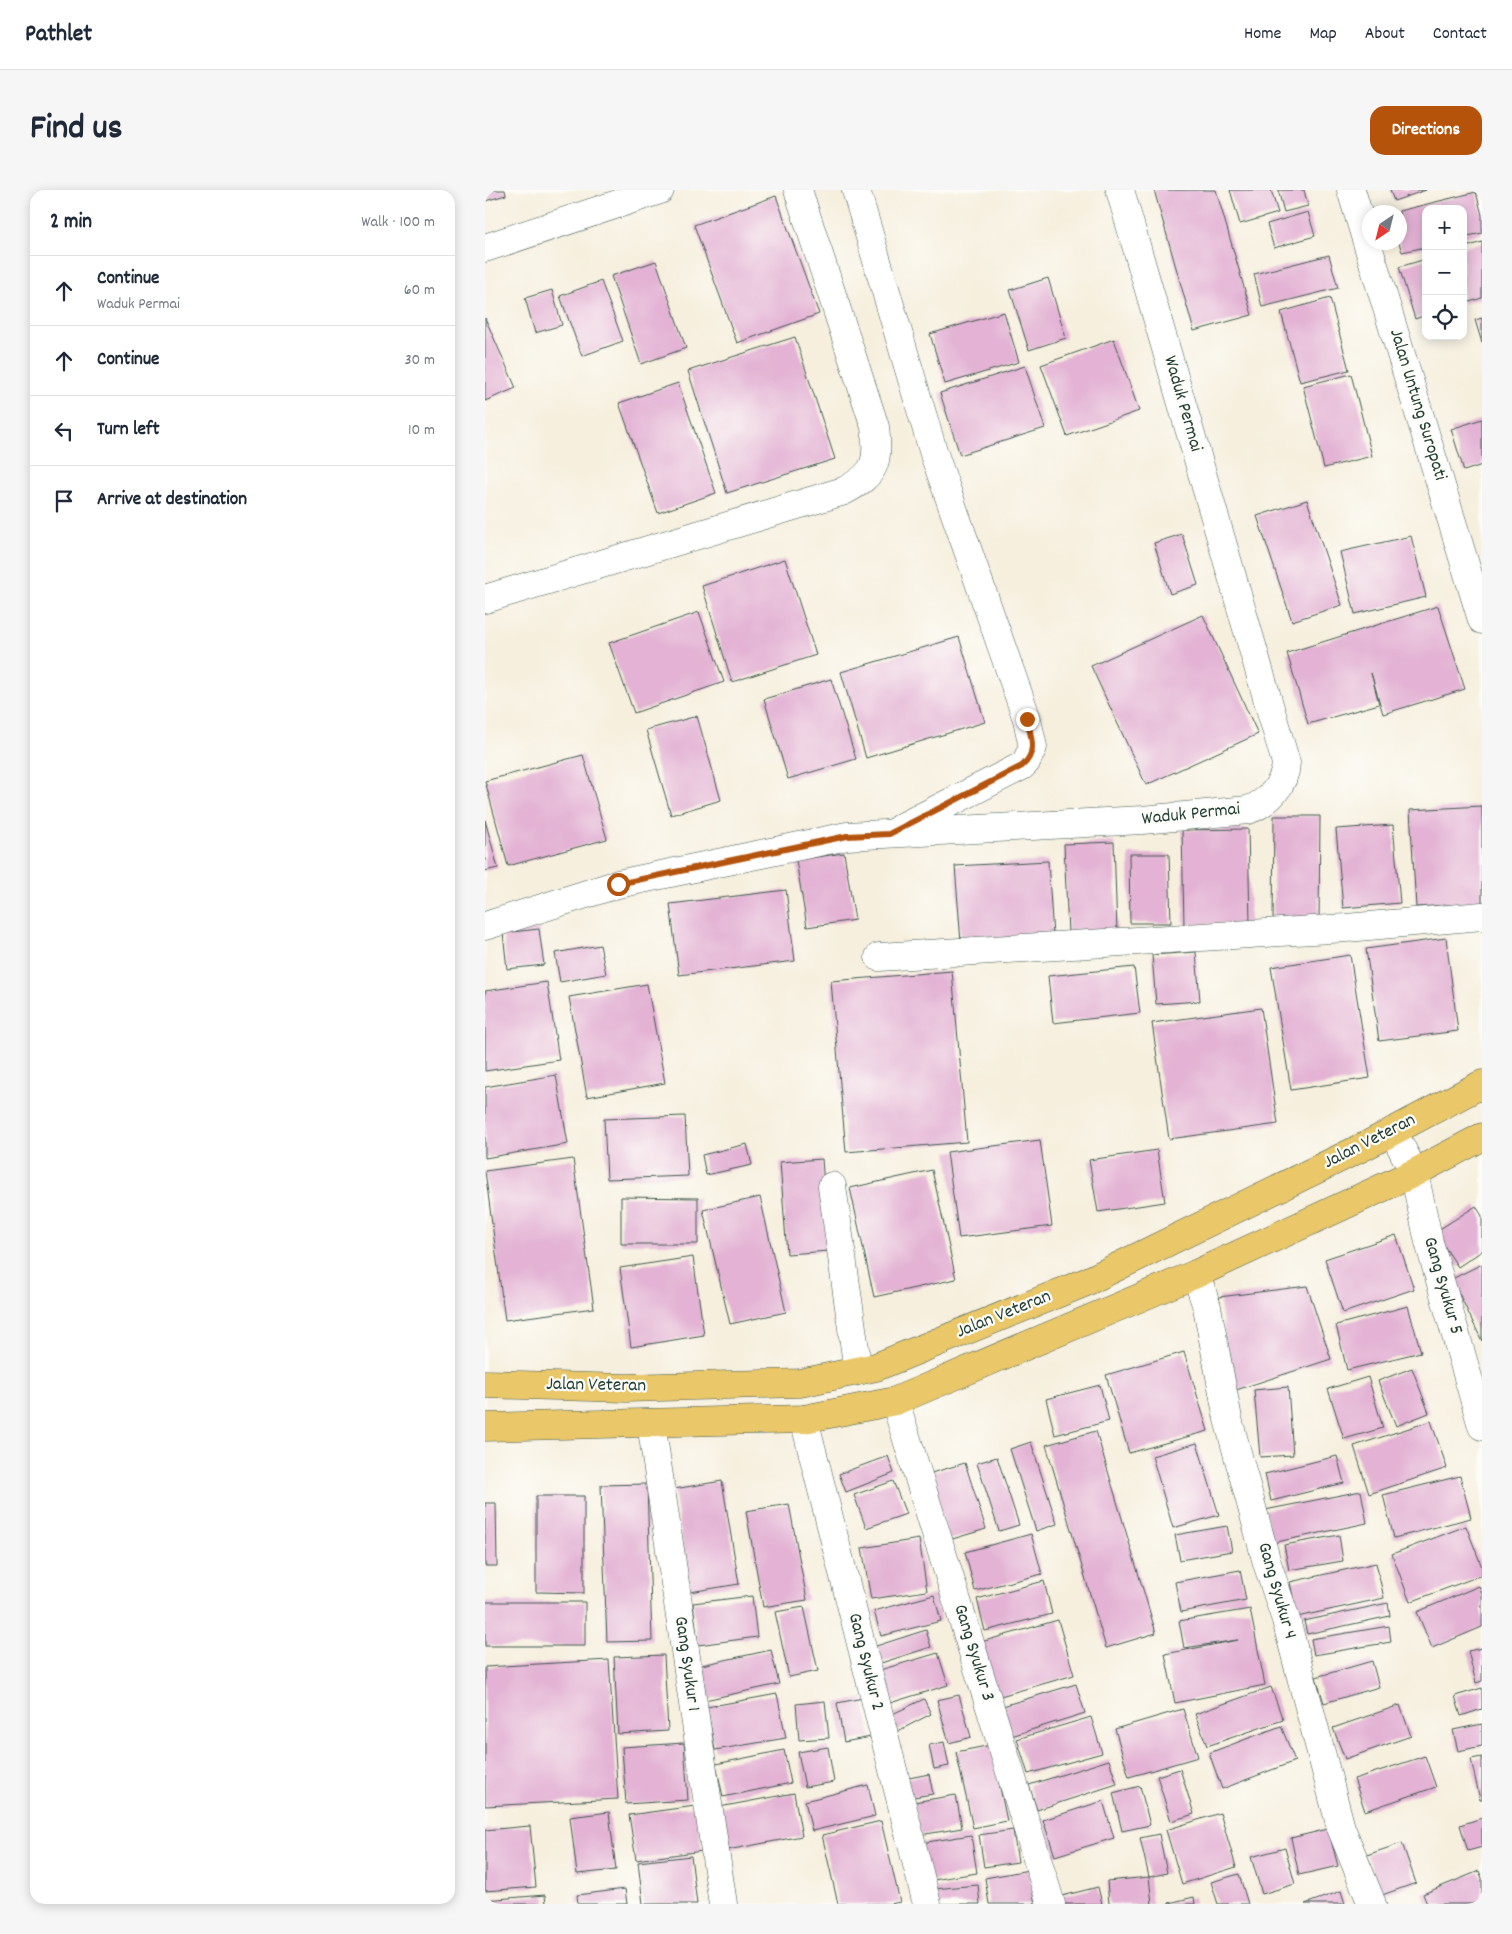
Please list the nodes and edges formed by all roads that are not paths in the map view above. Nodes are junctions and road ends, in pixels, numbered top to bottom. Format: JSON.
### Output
{"nodes":[{"id":1,"x":660,"y":190,"type":"edge"},
{"id":2,"x":798,"y":190,"type":"edge"},
{"id":3,"x":856,"y":190,"type":"edge"},
{"id":4,"x":1120,"y":190,"type":"edge"},
{"id":5,"x":1351,"y":190,"type":"edge"},
{"id":6,"x":485,"y":248,"type":"edge"},
{"id":7,"x":485,"y":599,"type":"edge"},
{"id":8,"x":1482,"y":620,"type":"edge"},
{"id":9,"x":889,"y":834,"type":"junction"},
{"id":10,"x":1482,"y":916,"type":"edge"},
{"id":11,"x":485,"y":926,"type":"edge"},
{"id":12,"x":879,"y":957,"type":"dead end"},
{"id":13,"x":1482,"y":1084,"type":"edge"},
{"id":14,"x":1393,"y":1130,"type":"junction"},
{"id":15,"x":1482,"y":1137,"type":"edge"},
{"id":16,"x":1415,"y":1173,"type":"junction"},
{"id":17,"x":832,"y":1186,"type":"dead end"},
{"id":18,"x":1195,"y":1274,"type":"junction"},
{"id":19,"x":858,"y":1371,"type":"junction"},
{"id":20,"x":485,"y":1384,"type":"edge"},
{"id":21,"x":895,"y":1401,"type":"junction"},
{"id":22,"x":804,"y":1419,"type":"junction"},
{"id":23,"x":651,"y":1423,"type":"junction"},
{"id":24,"x":1482,"y":1426,"type":"edge"},
{"id":25,"x":485,"y":1428,"type":"edge"},
{"id":26,"x":723,"y":1904,"type":"edge"},
{"id":27,"x":927,"y":1904,"type":"edge"},
{"id":28,"x":1051,"y":1904,"type":"edge"},
{"id":29,"x":1372,"y":1904,"type":"edge"}],
"edges":[{"from":1,"to":6,"type":"street"},
{"from":2,"to":7,"type":"street"},
{"from":3,"to":9,"type":"street"},
{"from":4,"to":9,"type":"street","name":"Waduk Permai"},
{"from":5,"to":8,"type":"street","name":"Jalan Untung Suropati"},
{"from":9,"to":11,"type":"street","name":"Waduk Permai"},
{"from":10,"to":12,"type":"street"},
{"from":13,"to":14,"type":"highway","name":"Jalan Veteran"},
{"from":14,"to":16,"type":"street","name":"Gang Syukur 5"},
{"from":14,"to":19,"type":"highway","name":"Jalan Veteran"},
{"from":15,"to":16,"type":"highway","name":"Jalan Veteran"},
{"from":16,"to":18,"type":"highway","name":"Jalan Veteran"},
{"from":16,"to":24,"type":"street","name":"Gang Syukur 5"},
{"from":17,"to":19,"type":"street"},
{"from":18,"to":21,"type":"highway","name":"Jalan Veteran"},
{"from":18,"to":29,"type":"street","name":"Gang Syukur 4"},
{"from":19,"to":20,"type":"highway","name":"Jalan Veteran"},
{"from":21,"to":22,"type":"highway","name":"Jalan Veteran"},
{"from":21,"to":28,"type":"street","name":"Gang Syukur 3"},
{"from":22,"to":23,"type":"highway","name":"Jalan Veteran"},
{"from":22,"to":27,"type":"street","name":"Gang Syukur 2"},
{"from":23,"to":25,"type":"highway","name":"Jalan Veteran"},
{"from":23,"to":26,"type":"street","name":"Gang Syukur 1"}]}
